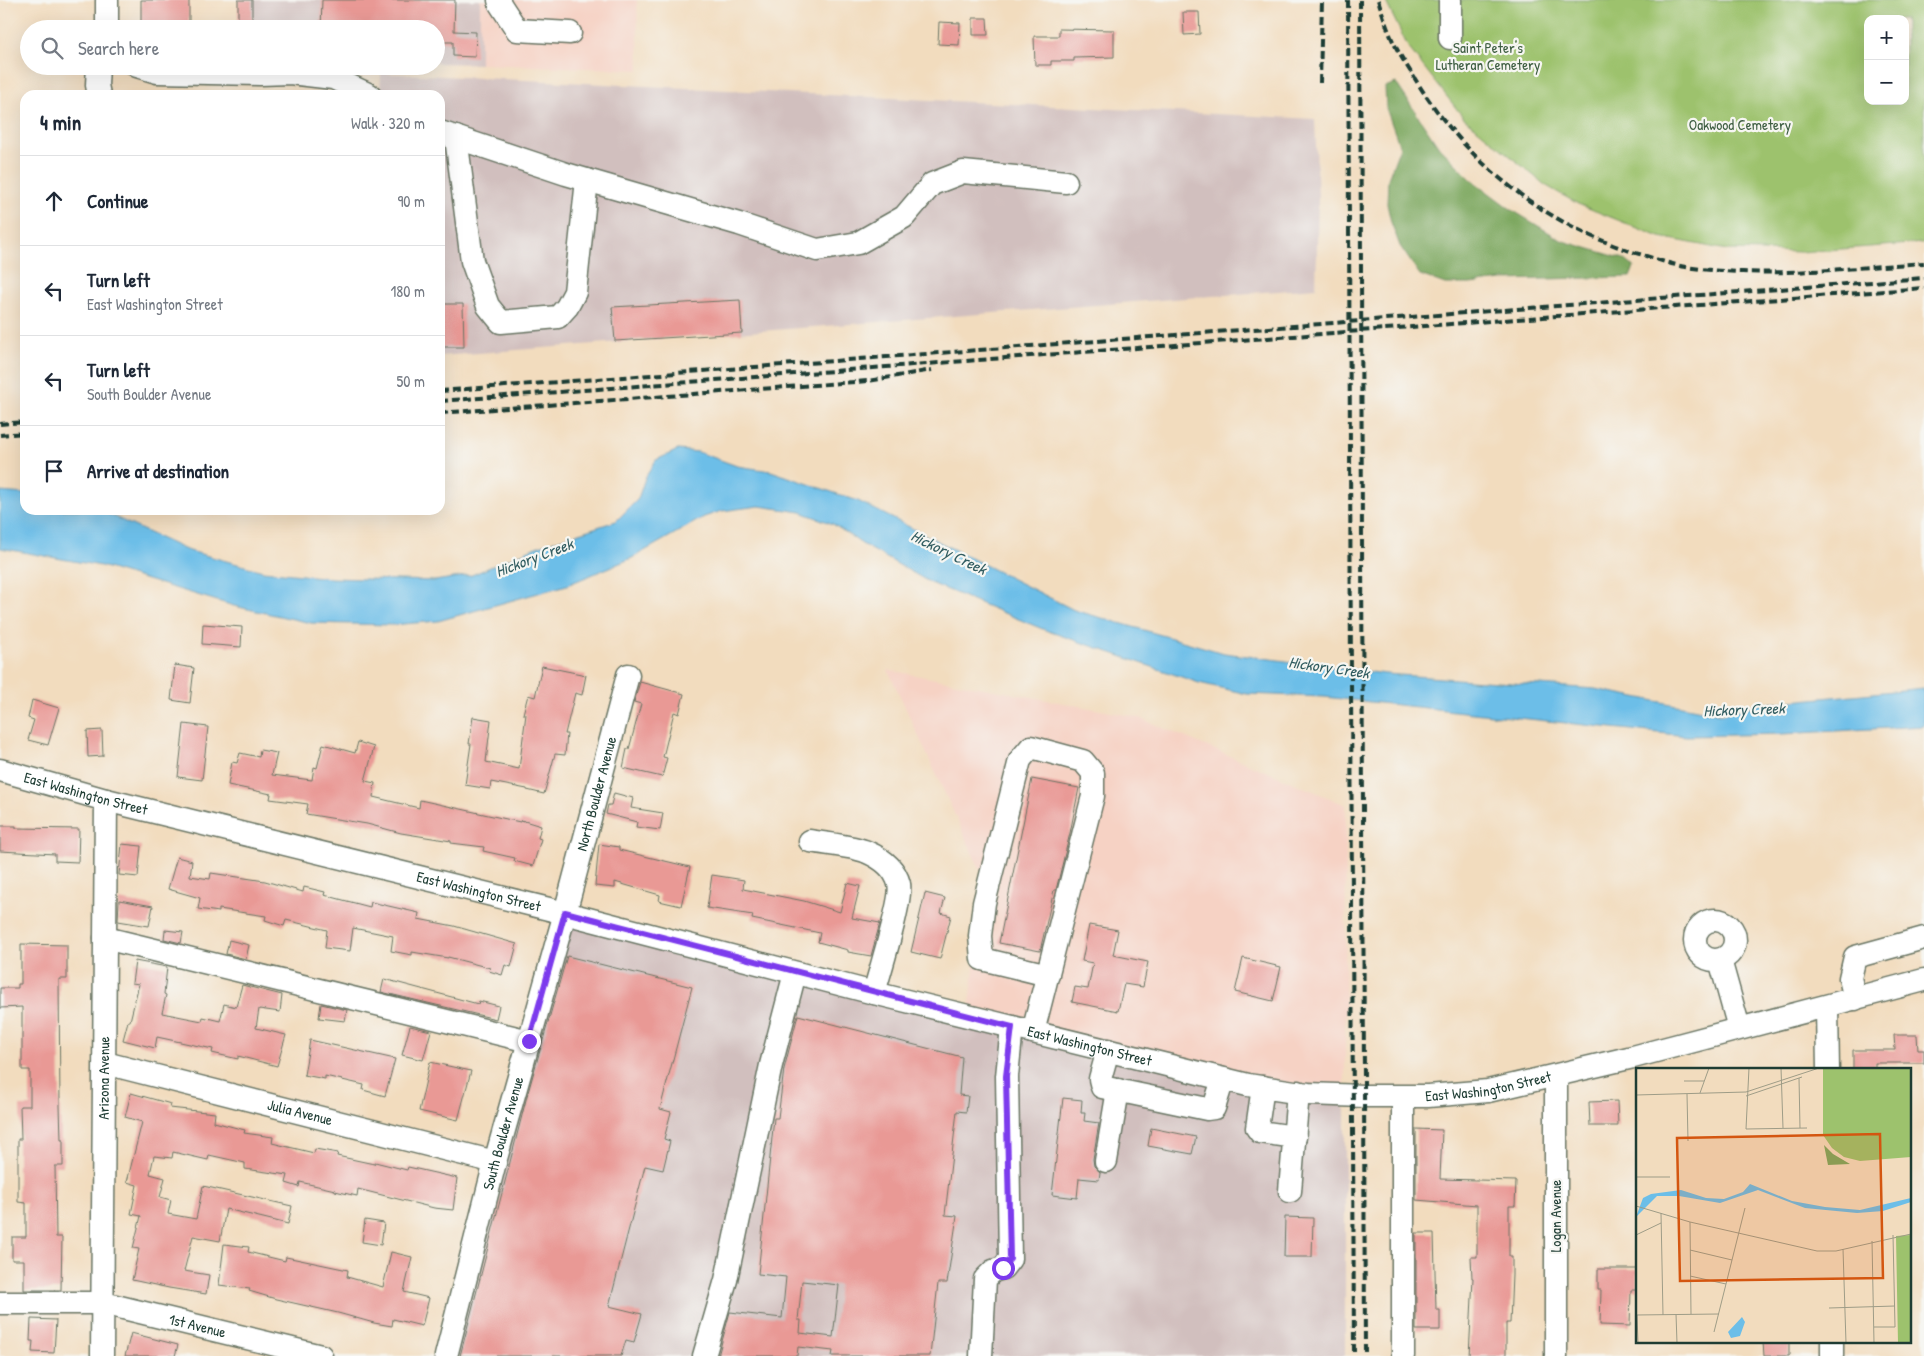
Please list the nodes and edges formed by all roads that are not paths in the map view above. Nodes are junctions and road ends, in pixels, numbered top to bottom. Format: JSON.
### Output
{"nodes":[{"id":1,"x":107,"y":0,"type":"edge"},
{"id":2,"x":499,"y":0,"type":"edge"},
{"id":3,"x":1450,"y":0,"type":"edge"},
{"id":4,"x":107,"y":20,"type":"edge"},
{"id":5,"x":570,"y":33,"type":"dead end"},
{"id":6,"x":1450,"y":38,"type":"dead end"},
{"id":7,"x":98,"y":75,"type":"edge"},
{"id":8,"x":312,"y":75,"type":"edge"},
{"id":9,"x":98,"y":90,"type":"edge"},
{"id":10,"x":359,"y":90,"type":"edge"},
{"id":11,"x":448,"y":134,"type":"edge"},
{"id":12,"x":587,"y":180,"type":"junction"},
{"id":13,"x":1066,"y":182,"type":"dead end"},
{"id":14,"x":628,"y":675,"type":"dead end"},
{"id":15,"x":0,"y":770,"type":"edge"},
{"id":16,"x":106,"y":800,"type":"junction"},
{"id":17,"x":810,"y":841,"type":"dead end"},
{"id":18,"x":565,"y":912,"type":"junction"},
{"id":19,"x":105,"y":938,"type":"junction"},
{"id":20,"x":1924,"y":938,"type":"edge"},
{"id":21,"x":1720,"y":960,"type":"dead end"},
{"id":22,"x":795,"y":973,"type":"junction"},
{"id":23,"x":1048,"y":975,"type":"junction"},
{"id":24,"x":1924,"y":980,"type":"edge"},
{"id":25,"x":874,"y":993,"type":"junction"},
{"id":26,"x":1855,"y":999,"type":"junction"},
{"id":27,"x":1827,"y":1006,"type":"junction"},
{"id":28,"x":1739,"y":1028,"type":"junction"},
{"id":29,"x":1023,"y":1029,"type":"junction"},
{"id":30,"x":529,"y":1041,"type":"junction"},
{"id":31,"x":1108,"y":1050,"type":"junction"},
{"id":32,"x":104,"y":1063,"type":"junction"},
{"id":33,"x":1164,"y":1064,"type":"junction"},
{"id":34,"x":1828,"y":1068,"type":"edge"},
{"id":35,"x":1556,"y":1076,"type":"junction"},
{"id":36,"x":1223,"y":1079,"type":"junction"},
{"id":37,"x":1263,"y":1087,"type":"junction"},
{"id":38,"x":1118,"y":1090,"type":"junction"},
{"id":39,"x":1298,"y":1092,"type":"junction"},
{"id":40,"x":1402,"y":1097,"type":"junction"},
{"id":41,"x":1156,"y":1098,"type":"junction"},
{"id":42,"x":1294,"y":1137,"type":"junction"},
{"id":43,"x":1106,"y":1161,"type":"dead end"},
{"id":44,"x":495,"y":1162,"type":"junction"},
{"id":45,"x":1290,"y":1191,"type":"dead end"},
{"id":46,"x":0,"y":1303,"type":"edge"},
{"id":47,"x":103,"y":1303,"type":"junction"},
{"id":48,"x":102,"y":1356,"type":"edge"},
{"id":49,"x":321,"y":1356,"type":"edge"},
{"id":50,"x":446,"y":1356,"type":"edge"},
{"id":51,"x":704,"y":1356,"type":"edge"},
{"id":52,"x":981,"y":1356,"type":"edge"},
{"id":53,"x":1404,"y":1356,"type":"edge"},
{"id":54,"x":1556,"y":1356,"type":"edge"}],
"edges":[{"from":1,"to":4,"type":"street"},
{"from":2,"to":5,"type":"street"},
{"from":3,"to":6,"type":"street"},
{"from":7,"to":9,"type":"street"},
{"from":8,"to":10,"type":"street"},
{"from":11,"to":12,"type":"street"},
{"from":11,"to":12,"type":"street"},
{"from":12,"to":13,"type":"street"},
{"from":14,"to":18,"type":"street","name":"North Boulder Avenue"},
{"from":15,"to":16,"type":"street","name":"East Washington Street"},
{"from":16,"to":18,"type":"street","name":"East Washington Street"},
{"from":16,"to":19,"type":"street","name":"Arizona Avenue"},
{"from":17,"to":25,"type":"street"},
{"from":18,"to":22,"type":"street","name":"East Washington Street"},
{"from":18,"to":30,"type":"street","name":"South Boulder Avenue"},
{"from":19,"to":30,"type":"street"},
{"from":19,"to":32,"type":"street","name":"Arizona Avenue"},
{"from":20,"to":26,"type":"street"},
{"from":21,"to":28,"type":"street"},
{"from":22,"to":25,"type":"street","name":"East Washington Street"},
{"from":22,"to":51,"type":"street"},
{"from":23,"to":23,"type":"street"},
{"from":23,"to":29,"type":"street"},
{"from":24,"to":26,"type":"street","name":"East Washington Street"},
{"from":25,"to":29,"type":"street","name":"East Washington Street"},
{"from":26,"to":27,"type":"street","name":"East Washington Street"},
{"from":27,"to":28,"type":"street","name":"East Washington Street"},
{"from":27,"to":34,"type":"street"},
{"from":28,"to":35,"type":"street","name":"East Washington Street"},
{"from":29,"to":31,"type":"street","name":"East Washington Street"},
{"from":29,"to":52,"type":"street"},
{"from":30,"to":44,"type":"street","name":"South Boulder Avenue"},
{"from":31,"to":33,"type":"street","name":"East Washington Street"},
{"from":31,"to":38,"type":"street"},
{"from":32,"to":44,"type":"street","name":"Julia Avenue"},
{"from":32,"to":47,"type":"street","name":"Arizona Avenue"},
{"from":33,"to":36,"type":"street","name":"East Washington Street"},
{"from":33,"to":41,"type":"street"},
{"from":35,"to":40,"type":"street","name":"East Washington Street"},
{"from":35,"to":54,"type":"street","name":"Logan Avenue"},
{"from":36,"to":37,"type":"street","name":"East Washington Street"},
{"from":36,"to":41,"type":"street"},
{"from":37,"to":39,"type":"street","name":"East Washington Street"},
{"from":37,"to":42,"type":"street"},
{"from":38,"to":41,"type":"street"},
{"from":38,"to":43,"type":"street"},
{"from":39,"to":40,"type":"street","name":"East Washington Street"},
{"from":39,"to":42,"type":"street"},
{"from":40,"to":53,"type":"street"},
{"from":42,"to":45,"type":"street"},
{"from":44,"to":50,"type":"street","name":"South Boulder Avenue"},
{"from":46,"to":47,"type":"street","name":"1st Avenue"},
{"from":47,"to":48,"type":"street","name":"Arizona Avenue"},
{"from":47,"to":49,"type":"street","name":"1st Avenue"}]}
